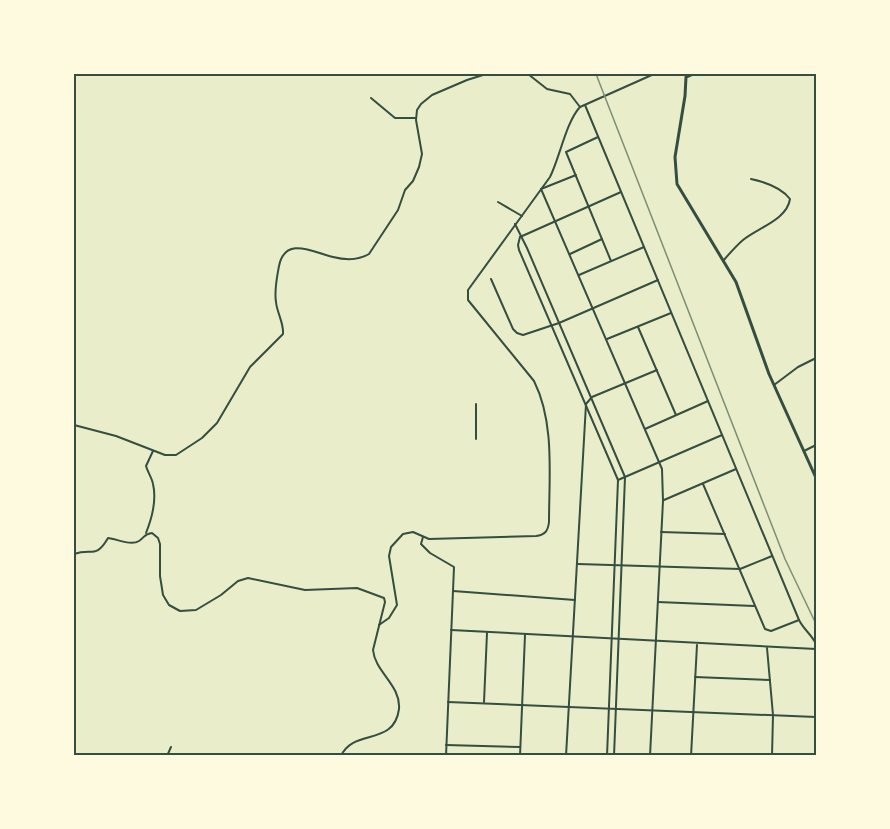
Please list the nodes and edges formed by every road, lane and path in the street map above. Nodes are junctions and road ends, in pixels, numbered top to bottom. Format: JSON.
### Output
{"nodes":[{"id":1,"x":520,"y":74,"type":"edge"},
{"id":2,"x":528,"y":74,"type":"edge"},
{"id":3,"x":654,"y":74,"type":"edge"},
{"id":4,"x":693,"y":74,"type":"edge"},
{"id":5,"x":371,"y":98,"type":"dead end"},
{"id":6,"x":585,"y":105,"type":"junction"},
{"id":7,"x":580,"y":106,"type":"junction"},
{"id":8,"x":416,"y":118,"type":"junction"},
{"id":9,"x":598,"y":137,"type":"junction"},
{"id":10,"x":576,"y":175,"type":"junction"},
{"id":11,"x":752,"y":179,"type":"dead end"},
{"id":12,"x":541,"y":189,"type":"junction"},
{"id":13,"x":621,"y":192,"type":"junction"},
{"id":14,"x":498,"y":202,"type":"dead end"},
{"id":15,"x":589,"y":206,"type":"junction"},
{"id":16,"x":522,"y":216,"type":"junction"},
{"id":17,"x":555,"y":221,"type":"junction"},
{"id":18,"x":515,"y":225,"type":"junction"},
{"id":19,"x":520,"y":237,"type":"junction"},
{"id":20,"x":602,"y":239,"type":"junction"},
{"id":21,"x":644,"y":247,"type":"junction"},
{"id":22,"x":570,"y":254,"type":"junction"},
{"id":23,"x":611,"y":261,"type":"junction"},
{"id":24,"x":723,"y":261,"type":"junction"},
{"id":25,"x":579,"y":275,"type":"junction"},
{"id":26,"x":491,"y":279,"type":"dead end"},
{"id":27,"x":658,"y":280,"type":"junction"},
{"id":28,"x":593,"y":308,"type":"junction"},
{"id":29,"x":671,"y":313,"type":"junction"},
{"id":30,"x":560,"y":322,"type":"junction"},
{"id":31,"x":552,"y":325,"type":"junction"},
{"id":32,"x":638,"y":327,"type":"junction"},
{"id":33,"x":606,"y":340,"type":"junction"},
{"id":34,"x":816,"y":358,"type":"edge"},
{"id":35,"x":657,"y":370,"type":"junction"},
{"id":36,"x":626,"y":384,"type":"junction"},
{"id":37,"x":774,"y":385,"type":"junction"},
{"id":38,"x":592,"y":397,"type":"junction"},
{"id":39,"x":708,"y":401,"type":"junction"},
{"id":40,"x":476,"y":404,"type":"dead end"},
{"id":41,"x":586,"y":404,"type":"junction"},
{"id":42,"x":676,"y":415,"type":"junction"},
{"id":43,"x":74,"y":425,"type":"edge"},
{"id":44,"x":645,"y":429,"type":"junction"},
{"id":45,"x":722,"y":435,"type":"junction"},
{"id":46,"x":477,"y":439,"type":"dead end"},
{"id":47,"x":816,"y":445,"type":"edge"},
{"id":48,"x":153,"y":451,"type":"junction"},
{"id":49,"x":804,"y":451,"type":"junction"},
{"id":50,"x":660,"y":462,"type":"junction"},
{"id":51,"x":736,"y":469,"type":"junction"},
{"id":52,"x":625,"y":477,"type":"junction"},
{"id":53,"x":816,"y":478,"type":"edge"},
{"id":54,"x":618,"y":480,"type":"junction"},
{"id":55,"x":703,"y":484,"type":"junction"},
{"id":56,"x":663,"y":501,"type":"junction"},
{"id":57,"x":661,"y":532,"type":"junction"},
{"id":58,"x":146,"y":533,"type":"junction"},
{"id":59,"x":725,"y":534,"type":"junction"},
{"id":60,"x":423,"y":537,"type":"junction"},
{"id":61,"x":74,"y":554,"type":"edge"},
{"id":62,"x":772,"y":556,"type":"junction"},
{"id":63,"x":578,"y":564,"type":"junction"},
{"id":64,"x":614,"y":566,"type":"junction"},
{"id":65,"x":623,"y":566,"type":"junction"},
{"id":66,"x":659,"y":567,"type":"junction"},
{"id":67,"x":740,"y":569,"type":"junction"},
{"id":68,"x":453,"y":591,"type":"junction"},
{"id":69,"x":576,"y":600,"type":"junction"},
{"id":70,"x":658,"y":602,"type":"junction"},
{"id":71,"x":755,"y":606,"type":"junction"},
{"id":72,"x":799,"y":620,"type":"junction"},
{"id":73,"x":378,"y":626,"type":"junction"},
{"id":74,"x":451,"y":630,"type":"junction"},
{"id":75,"x":487,"y":633,"type":"junction"},
{"id":76,"x":525,"y":635,"type":"junction"},
{"id":77,"x":572,"y":637,"type":"junction"},
{"id":78,"x":612,"y":639,"type":"junction"},
{"id":79,"x":619,"y":640,"type":"junction"},
{"id":80,"x":656,"y":642,"type":"junction"},
{"id":81,"x":697,"y":644,"type":"junction"},
{"id":82,"x":816,"y":644,"type":"edge"},
{"id":83,"x":767,"y":647,"type":"junction"},
{"id":84,"x":816,"y":650,"type":"edge"},
{"id":85,"x":695,"y":677,"type":"junction"},
{"id":86,"x":770,"y":680,"type":"junction"},
{"id":87,"x":448,"y":702,"type":"junction"},
{"id":88,"x":484,"y":703,"type":"junction"},
{"id":89,"x":522,"y":705,"type":"junction"},
{"id":90,"x":568,"y":707,"type":"junction"},
{"id":91,"x":609,"y":709,"type":"junction"},
{"id":92,"x":616,"y":709,"type":"junction"},
{"id":93,"x":653,"y":710,"type":"junction"},
{"id":94,"x":693,"y":712,"type":"junction"},
{"id":95,"x":773,"y":716,"type":"junction"},
{"id":96,"x":816,"y":717,"type":"edge"},
{"id":97,"x":446,"y":745,"type":"junction"},
{"id":98,"x":171,"y":747,"type":"dead end"},
{"id":99,"x":520,"y":747,"type":"junction"},
{"id":100,"x":167,"y":756,"type":"edge"},
{"id":101,"x":341,"y":756,"type":"edge"},
{"id":102,"x":446,"y":756,"type":"edge"},
{"id":103,"x":520,"y":756,"type":"edge"},
{"id":104,"x":566,"y":756,"type":"edge"},
{"id":105,"x":607,"y":756,"type":"edge"},
{"id":106,"x":614,"y":756,"type":"edge"},
{"id":107,"x":650,"y":756,"type":"edge"},
{"id":108,"x":691,"y":756,"type":"edge"},
{"id":109,"x":772,"y":756,"type":"edge"}],
"edges":[{"from":1,"to":8,"type":"street"},
{"from":2,"to":7,"type":"street"},
{"from":3,"to":6,"type":"street"},
{"from":4,"to":24,"type":"main road"},
{"from":5,"to":8,"type":"street"},
{"from":6,"to":7,"type":"street"},
{"from":6,"to":9,"type":"street"},
{"from":7,"to":12,"type":"street"},
{"from":8,"to":48,"type":"street"},
{"from":9,"to":10,"type":"street"},
{"from":9,"to":13,"type":"street"},
{"from":10,"to":12,"type":"street"},
{"from":10,"to":15,"type":"street"},
{"from":11,"to":24,"type":"street"},
{"from":12,"to":16,"type":"street"},
{"from":12,"to":17,"type":"street"},
{"from":13,"to":15,"type":"street"},
{"from":13,"to":21,"type":"street"},
{"from":14,"to":16,"type":"street"},
{"from":15,"to":17,"type":"street"},
{"from":15,"to":20,"type":"street"},
{"from":16,"to":18,"type":"street"},
{"from":17,"to":19,"type":"street"},
{"from":17,"to":22,"type":"street"},
{"from":18,"to":19,"type":"street"},
{"from":18,"to":60,"type":"street"},
{"from":19,"to":30,"type":"street"},
{"from":19,"to":31,"type":"street"},
{"from":20,"to":22,"type":"street"},
{"from":20,"to":23,"type":"street"},
{"from":21,"to":23,"type":"street"},
{"from":21,"to":27,"type":"street"},
{"from":22,"to":25,"type":"street"},
{"from":23,"to":25,"type":"street"},
{"from":24,"to":37,"type":"main road"},
{"from":25,"to":28,"type":"street"},
{"from":26,"to":31,"type":"street"},
{"from":27,"to":28,"type":"street"},
{"from":27,"to":29,"type":"street"},
{"from":28,"to":30,"type":"street"},
{"from":28,"to":33,"type":"street"},
{"from":29,"to":32,"type":"street"},
{"from":29,"to":39,"type":"street"},
{"from":30,"to":31,"type":"street"},
{"from":30,"to":38,"type":"street"},
{"from":31,"to":41,"type":"street"},
{"from":32,"to":33,"type":"street"},
{"from":32,"to":35,"type":"street"},
{"from":33,"to":36,"type":"street"},
{"from":34,"to":37,"type":"street"},
{"from":35,"to":36,"type":"street"},
{"from":35,"to":42,"type":"street"},
{"from":36,"to":38,"type":"street"},
{"from":36,"to":44,"type":"street"},
{"from":37,"to":49,"type":"main road"},
{"from":38,"to":41,"type":"street"},
{"from":38,"to":52,"type":"street"},
{"from":39,"to":42,"type":"street"},
{"from":39,"to":45,"type":"street"},
{"from":40,"to":46,"type":"street"},
{"from":41,"to":54,"type":"street"},
{"from":41,"to":63,"type":"street"},
{"from":42,"to":44,"type":"street"},
{"from":43,"to":48,"type":"street"},
{"from":44,"to":50,"type":"street"},
{"from":45,"to":50,"type":"street"},
{"from":45,"to":51,"type":"street"},
{"from":47,"to":49,"type":"street"},
{"from":48,"to":58,"type":"street"},
{"from":49,"to":53,"type":"main road"},
{"from":50,"to":52,"type":"street"},
{"from":50,"to":56,"type":"street"},
{"from":51,"to":55,"type":"street"},
{"from":51,"to":62,"type":"street"},
{"from":52,"to":54,"type":"street"},
{"from":52,"to":65,"type":"street"},
{"from":54,"to":64,"type":"street"},
{"from":55,"to":56,"type":"street"},
{"from":55,"to":59,"type":"street"},
{"from":56,"to":57,"type":"street"},
{"from":57,"to":59,"type":"street"},
{"from":57,"to":66,"type":"street"},
{"from":58,"to":61,"type":"street"},
{"from":58,"to":73,"type":"street"},
{"from":59,"to":67,"type":"street"},
{"from":60,"to":68,"type":"street"},
{"from":60,"to":73,"type":"street"},
{"from":62,"to":67,"type":"street"},
{"from":62,"to":72,"type":"street"},
{"from":63,"to":64,"type":"street"},
{"from":63,"to":69,"type":"street"},
{"from":64,"to":65,"type":"street"},
{"from":64,"to":78,"type":"street"},
{"from":65,"to":66,"type":"street"},
{"from":65,"to":79,"type":"street"},
{"from":66,"to":67,"type":"street"},
{"from":66,"to":70,"type":"street"},
{"from":67,"to":71,"type":"street"},
{"from":68,"to":69,"type":"street"},
{"from":68,"to":74,"type":"street"},
{"from":69,"to":77,"type":"street"},
{"from":70,"to":71,"type":"street"},
{"from":70,"to":80,"type":"street"},
{"from":71,"to":72,"type":"street"},
{"from":72,"to":82,"type":"street"},
{"from":73,"to":101,"type":"street"},
{"from":74,"to":75,"type":"street"},
{"from":74,"to":87,"type":"street"},
{"from":75,"to":76,"type":"street"},
{"from":75,"to":88,"type":"street"},
{"from":76,"to":77,"type":"street"},
{"from":76,"to":89,"type":"street"},
{"from":77,"to":78,"type":"street"},
{"from":77,"to":90,"type":"street"},
{"from":78,"to":79,"type":"street"},
{"from":78,"to":91,"type":"street"},
{"from":79,"to":80,"type":"street"},
{"from":79,"to":92,"type":"street"},
{"from":80,"to":81,"type":"street"},
{"from":80,"to":93,"type":"street"},
{"from":81,"to":83,"type":"street"},
{"from":81,"to":85,"type":"street"},
{"from":83,"to":84,"type":"street"},
{"from":83,"to":86,"type":"street"},
{"from":85,"to":86,"type":"street"},
{"from":85,"to":94,"type":"street"},
{"from":86,"to":95,"type":"street"},
{"from":87,"to":88,"type":"street"},
{"from":87,"to":97,"type":"street"},
{"from":88,"to":89,"type":"street"},
{"from":89,"to":90,"type":"street"},
{"from":89,"to":99,"type":"street"},
{"from":90,"to":91,"type":"street"},
{"from":90,"to":104,"type":"street"},
{"from":91,"to":92,"type":"street"},
{"from":91,"to":105,"type":"street"},
{"from":92,"to":93,"type":"street"},
{"from":92,"to":106,"type":"street"},
{"from":93,"to":94,"type":"street"},
{"from":93,"to":107,"type":"street"},
{"from":94,"to":95,"type":"street"},
{"from":94,"to":108,"type":"street"},
{"from":95,"to":96,"type":"street"},
{"from":95,"to":109,"type":"street"},
{"from":97,"to":99,"type":"street"},
{"from":97,"to":102,"type":"street"},
{"from":98,"to":100,"type":"street"},
{"from":99,"to":103,"type":"street"}]}
